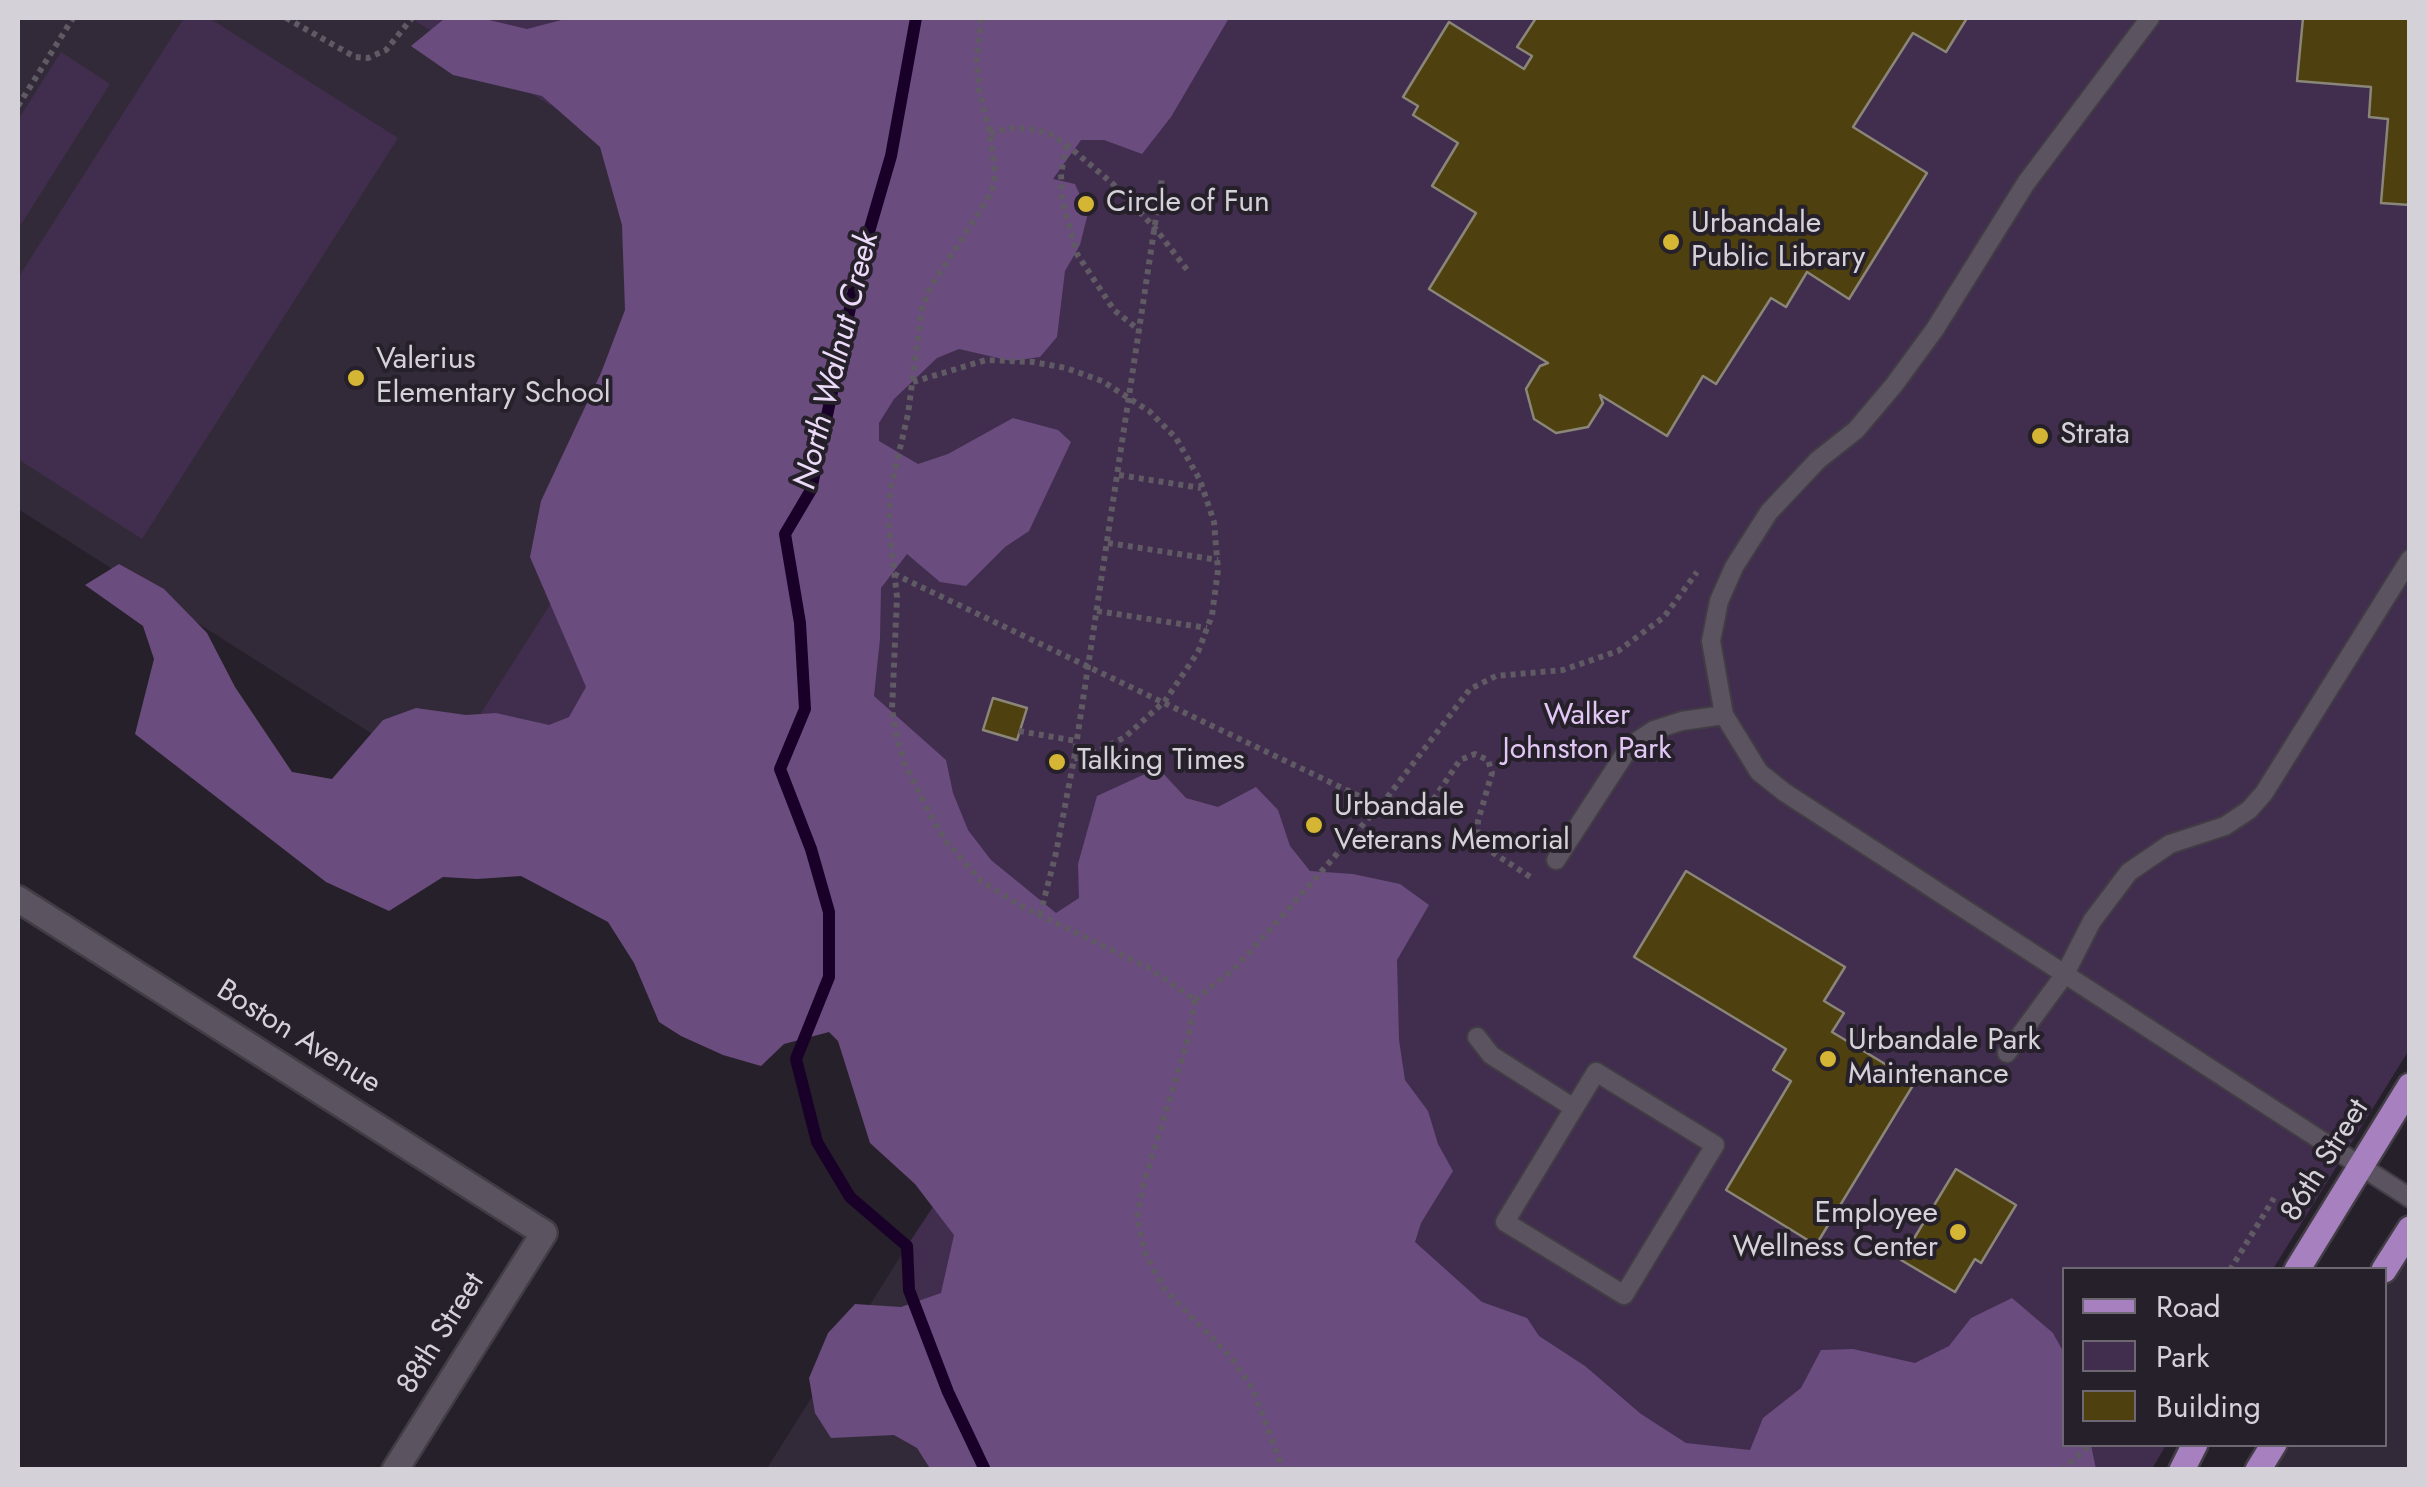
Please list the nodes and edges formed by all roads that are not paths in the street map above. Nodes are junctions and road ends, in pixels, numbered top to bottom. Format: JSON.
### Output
{"nodes":[{"id":1,"x":2149,"y":18,"type":"edge"},
{"id":2,"x":2410,"y":559,"type":"edge"},
{"id":3,"x":1724,"y":714,"type":"junction"},
{"id":4,"x":1556,"y":860,"type":"dead end"},
{"id":5,"x":18,"y":899,"type":"edge"},
{"id":6,"x":2065,"y":974,"type":"junction"},
{"id":7,"x":1477,"y":1037,"type":"dead end"},
{"id":8,"x":2007,"y":1053,"type":"dead end"},
{"id":9,"x":2410,"y":1086,"type":"edge"},
{"id":10,"x":1574,"y":1108,"type":"junction"},
{"id":11,"x":2360,"y":1166,"type":"junction"},
{"id":12,"x":2410,"y":1198,"type":"edge"},
{"id":13,"x":2410,"y":1229,"type":"edge"},
{"id":14,"x":544,"y":1233,"type":"joint"},
{"id":15,"x":2299,"y":1267,"type":"edge"},
{"id":16,"x":2386,"y":1267,"type":"edge"},
{"id":17,"x":2194,"y":1447,"type":"edge"},
{"id":18,"x":2272,"y":1447,"type":"edge"},
{"id":19,"x":395,"y":1470,"type":"edge"},
{"id":20,"x":2182,"y":1470,"type":"edge"},
{"id":21,"x":2258,"y":1470,"type":"edge"}],
"edges":[{"from":1,"to":3,"type":"lane"},
{"from":2,"to":6,"type":"lane"},
{"from":3,"to":4,"type":"lane"},
{"from":3,"to":6,"type":"lane"},
{"from":5,"to":14,"type":"street","name":"Boston Avenue"},
{"from":6,"to":8,"type":"lane"},
{"from":6,"to":11,"type":"lane"},
{"from":7,"to":10,"type":"lane"},
{"from":9,"to":11,"type":"main road","name":"86th Street"},
{"from":10,"to":10,"type":"lane"},
{"from":11,"to":12,"type":"lane"},
{"from":11,"to":15,"type":"main road","name":"86th Street"},
{"from":13,"to":16,"type":"main road"},
{"from":14,"to":19,"type":"street","name":"88th Street"},
{"from":17,"to":20,"type":"main road"},
{"from":18,"to":21,"type":"main road"}]}
